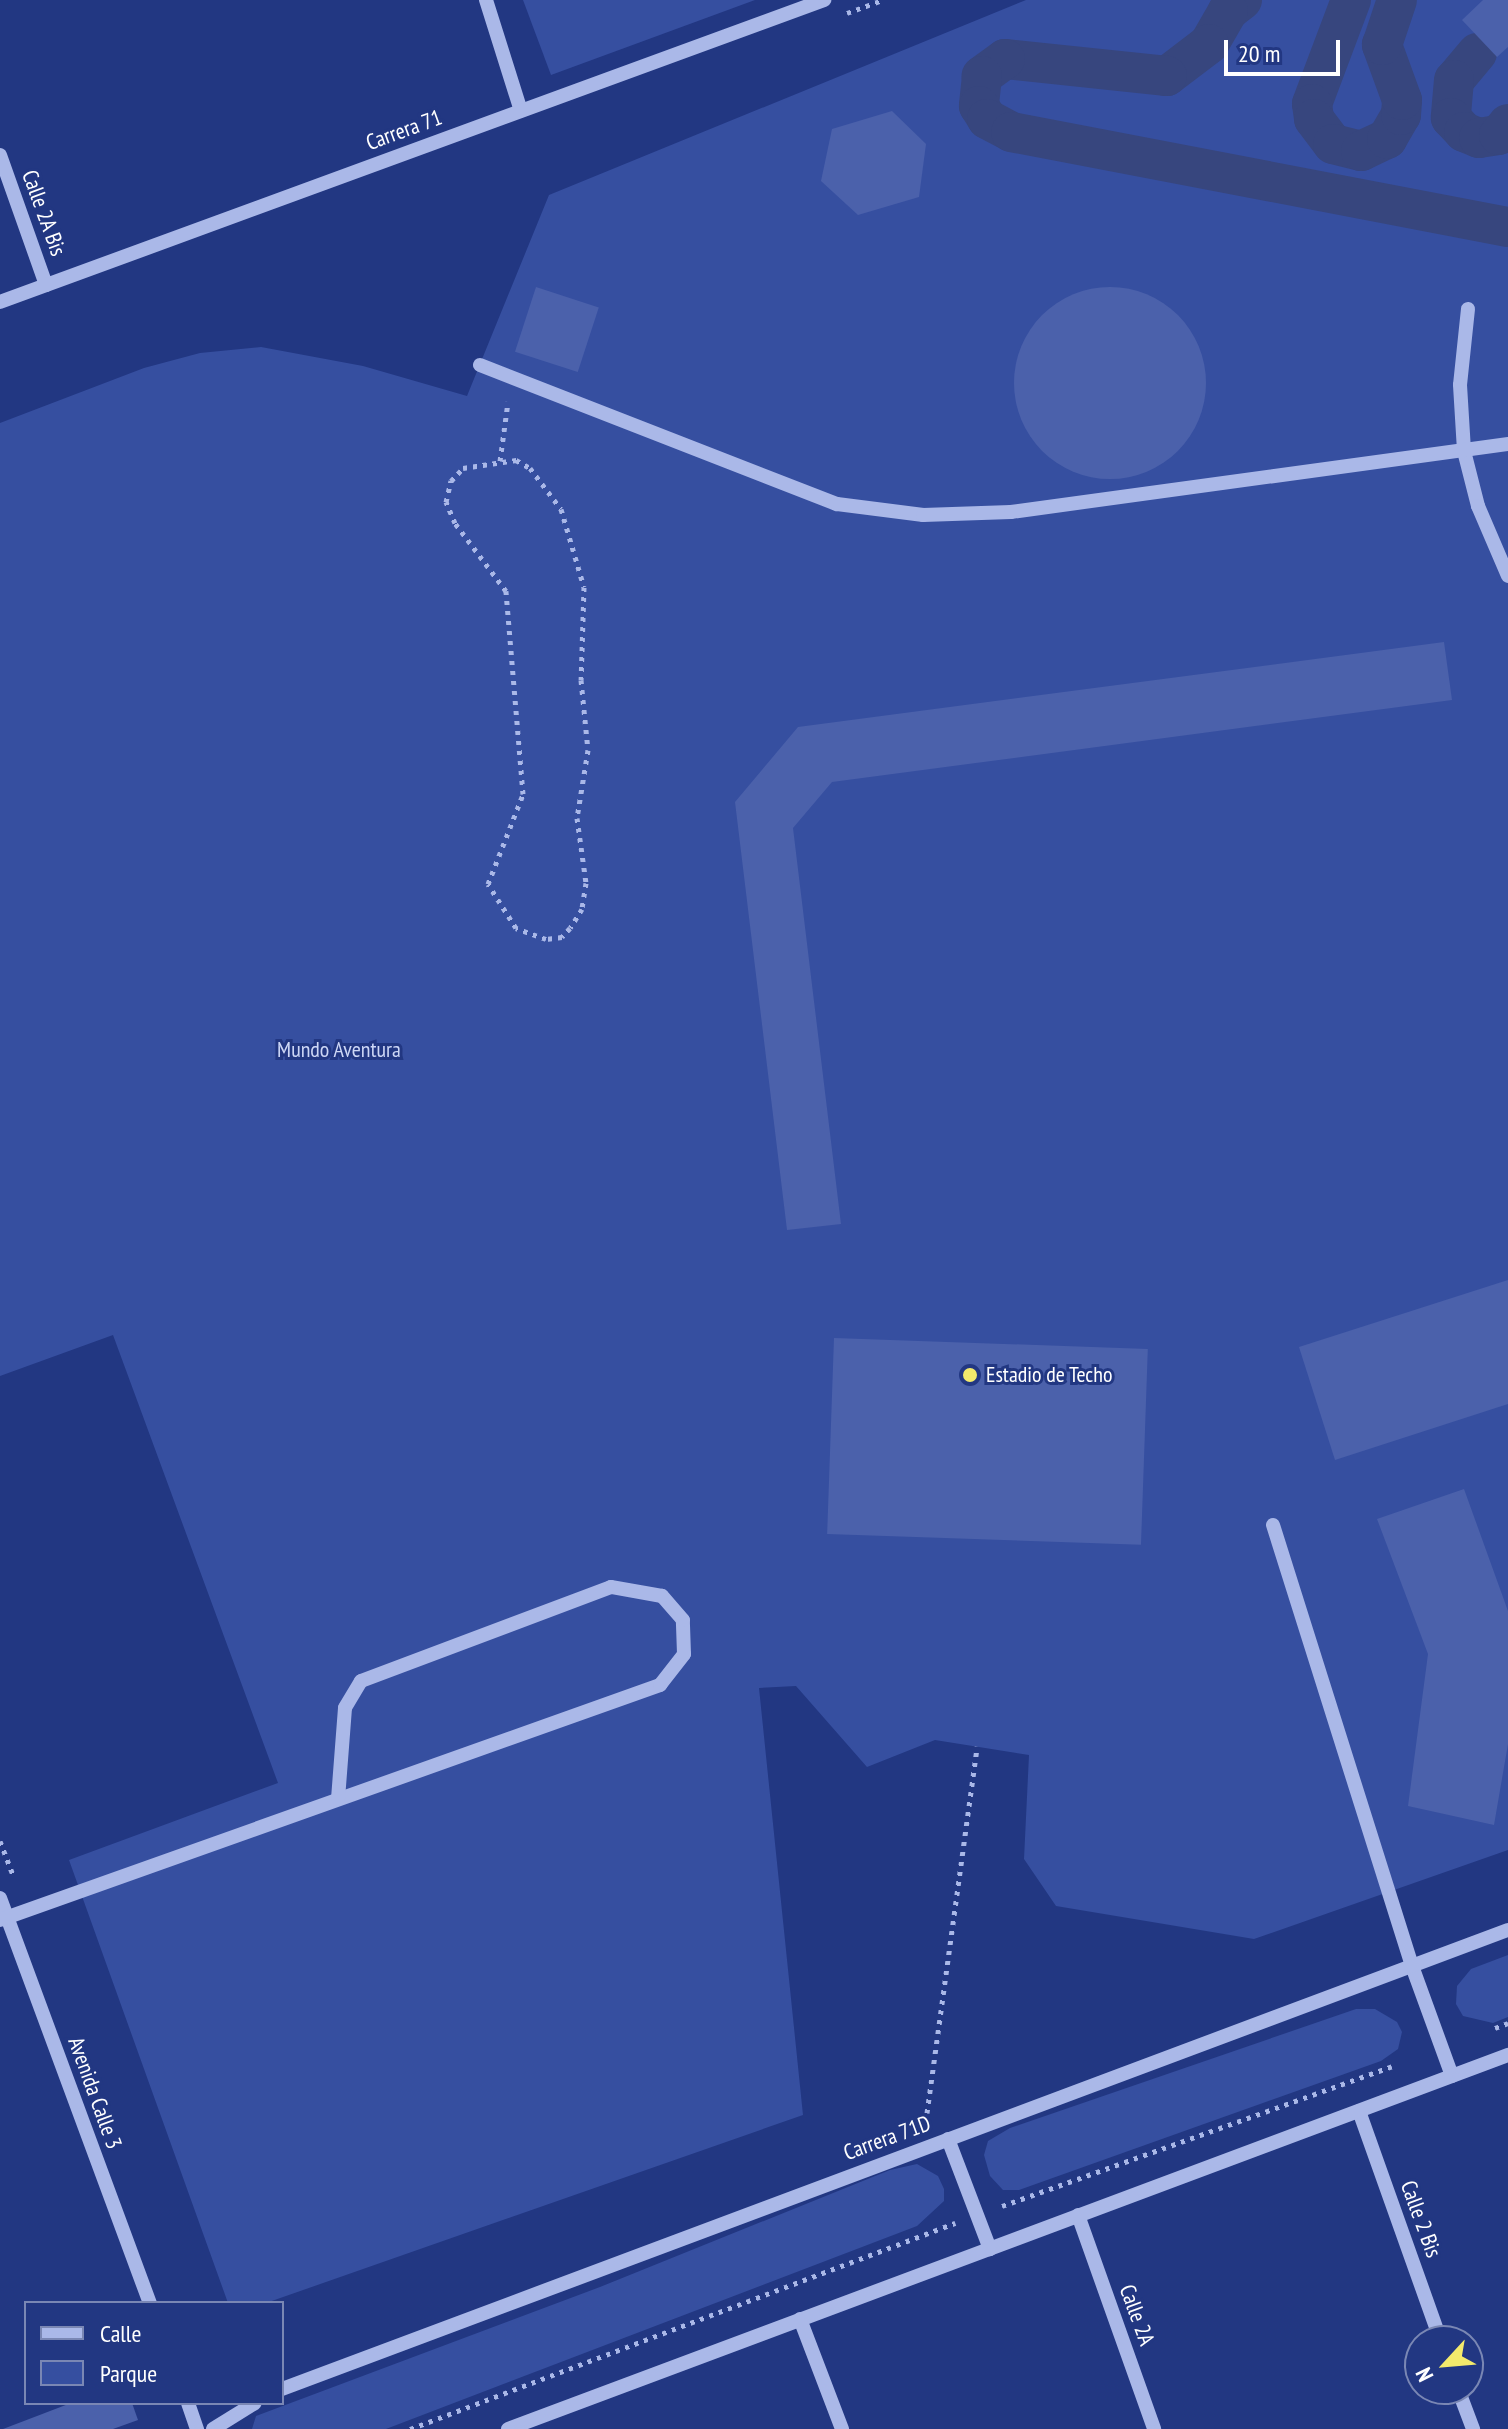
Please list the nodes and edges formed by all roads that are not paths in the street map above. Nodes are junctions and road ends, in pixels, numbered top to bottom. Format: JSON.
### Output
{"nodes":[{"id":1,"x":486,"y":0,"type":"edge"},
{"id":2,"x":824,"y":0,"type":"edge"},
{"id":3,"x":521,"y":111,"type":"junction"},
{"id":4,"x":0,"y":155,"type":"edge"},
{"id":5,"x":46,"y":285,"type":"junction"},
{"id":6,"x":0,"y":302,"type":"edge"},
{"id":7,"x":1468,"y":309,"type":"dead end"},
{"id":8,"x":480,"y":365,"type":"dead end"},
{"id":9,"x":1508,"y":444,"type":"edge"},
{"id":10,"x":1464,"y":451,"type":"junction"},
{"id":11,"x":1508,"y":576,"type":"edge"},
{"id":12,"x":1273,"y":1525,"type":"dead end"},
{"id":13,"x":338,"y":1799,"type":"junction"},
{"id":14,"x":0,"y":1898,"type":"edge"},
{"id":15,"x":4,"y":1919,"type":"edge"},
{"id":16,"x":1508,"y":1930,"type":"edge"},
{"id":17,"x":1412,"y":1966,"type":"junction"},
{"id":18,"x":1508,"y":2055,"type":"edge"},
{"id":19,"x":1452,"y":2076,"type":"junction"},
{"id":20,"x":1359,"y":2111,"type":"junction"},
{"id":21,"x":948,"y":2139,"type":"junction"},
{"id":22,"x":1078,"y":2215,"type":"junction"},
{"id":23,"x":990,"y":2249,"type":"junction"},
{"id":24,"x":149,"y":2301,"type":"edge"},
{"id":25,"x":800,"y":2319,"type":"junction"},
{"id":26,"x":1435,"y":2325,"type":"edge"},
{"id":27,"x":284,"y":2388,"type":"edge"},
{"id":28,"x":189,"y":2405,"type":"edge"},
{"id":29,"x":252,"y":2405,"type":"edge"},
{"id":30,"x":1464,"y":2405,"type":"edge"},
{"id":31,"x":515,"y":2428,"type":"edge"},
{"id":32,"x":197,"y":2429,"type":"edge"},
{"id":33,"x":213,"y":2429,"type":"edge"},
{"id":34,"x":842,"y":2429,"type":"edge"},
{"id":35,"x":1154,"y":2429,"type":"edge"},
{"id":36,"x":1473,"y":2429,"type":"edge"}],
"edges":[{"from":1,"to":3,"type":"street"},
{"from":2,"to":3,"type":"street","name":"Carrera 71"},
{"from":3,"to":5,"type":"street","name":"Carrera 71"},
{"from":4,"to":5,"type":"street","name":"Calle 2A Bis"},
{"from":5,"to":6,"type":"street","name":"Carrera 71"},
{"from":7,"to":10,"type":"street"},
{"from":8,"to":10,"type":"street"},
{"from":9,"to":10,"type":"street"},
{"from":10,"to":11,"type":"street"},
{"from":12,"to":17,"type":"street"},
{"from":13,"to":13,"type":"street"},
{"from":13,"to":15,"type":"street"},
{"from":14,"to":15,"type":"street","name":"Avenida Calle 3"},
{"from":15,"to":24,"type":"street","name":"Avenida Calle 3"},
{"from":16,"to":17,"type":"street","name":"Carrera 71D"},
{"from":17,"to":19,"type":"street"},
{"from":17,"to":21,"type":"street","name":"Carrera 71D"},
{"from":18,"to":19,"type":"street"},
{"from":19,"to":20,"type":"street"},
{"from":20,"to":22,"type":"street"},
{"from":20,"to":26,"type":"street","name":"Calle 2 Bis"},
{"from":21,"to":23,"type":"street"},
{"from":21,"to":27,"type":"street","name":"Carrera 71D"},
{"from":22,"to":23,"type":"street"},
{"from":22,"to":35,"type":"street","name":"Calle 2A"},
{"from":23,"to":25,"type":"street"},
{"from":25,"to":31,"type":"street"},
{"from":25,"to":34,"type":"street"},
{"from":28,"to":32,"type":"street"},
{"from":29,"to":33,"type":"street"},
{"from":30,"to":36,"type":"street"}]}
